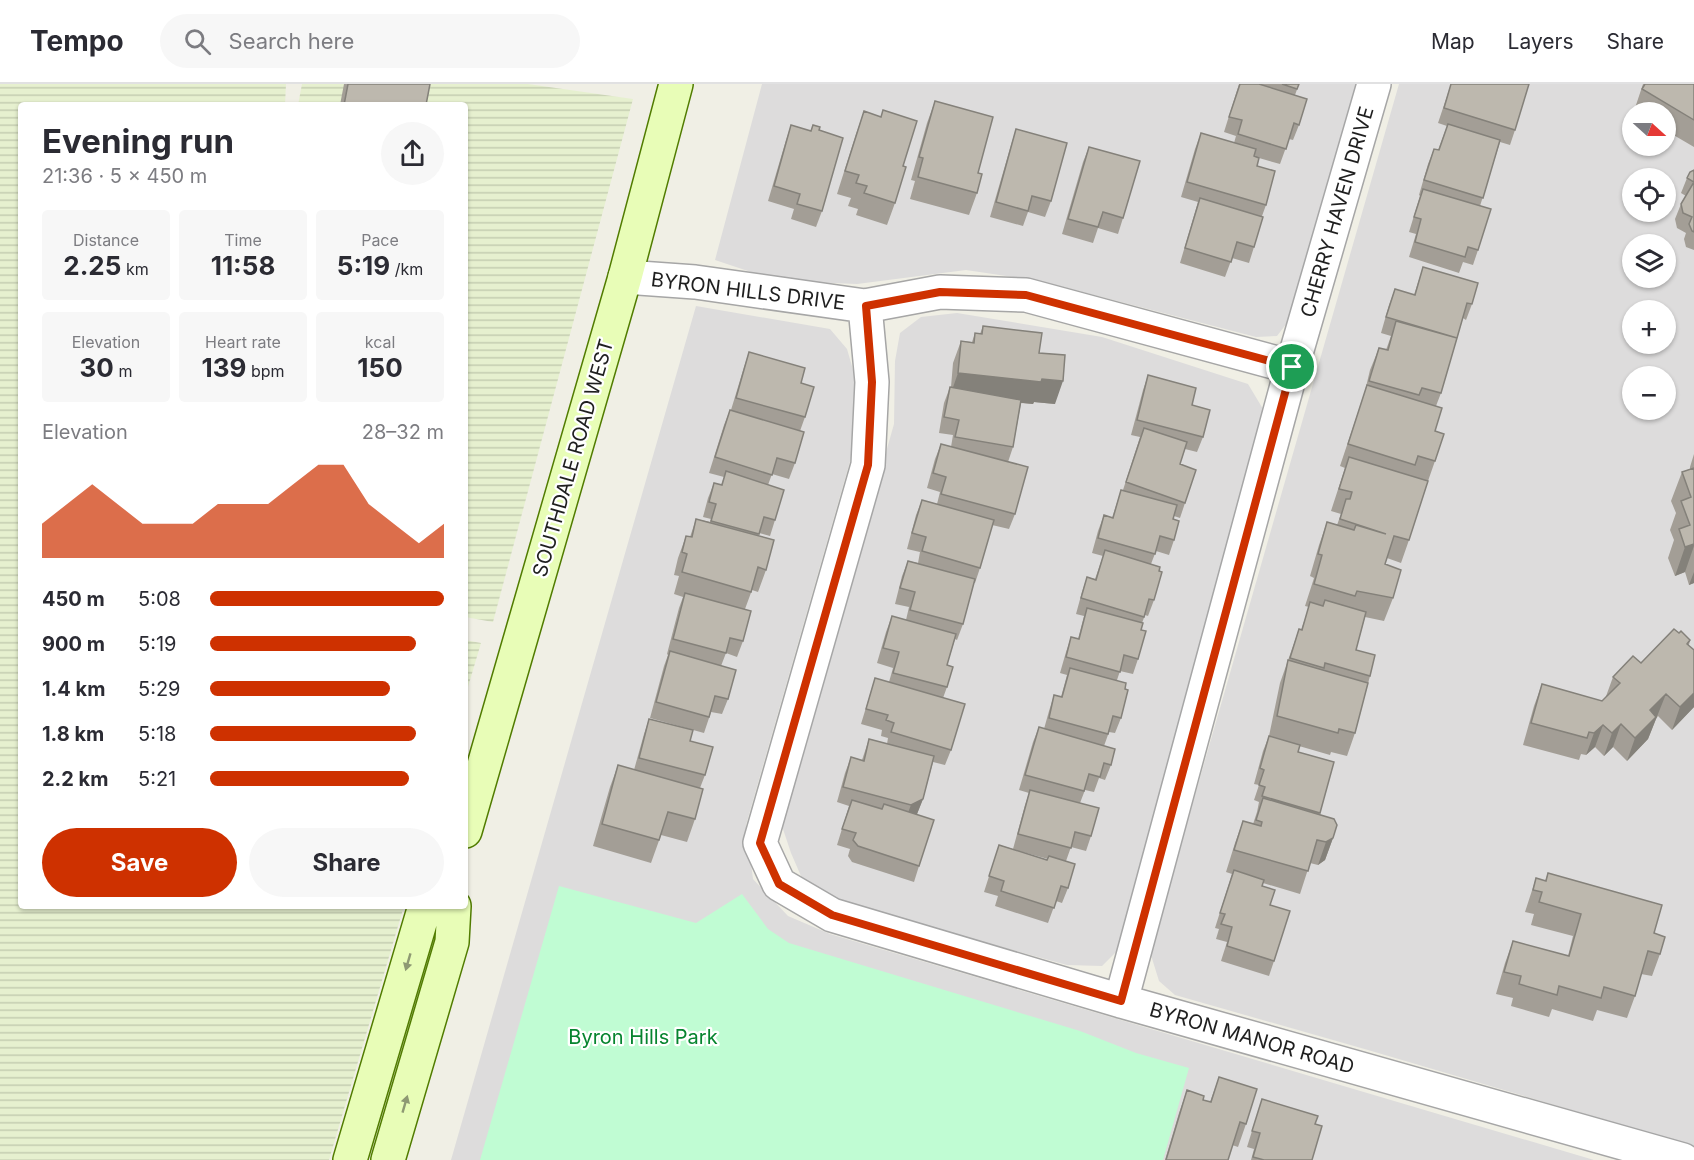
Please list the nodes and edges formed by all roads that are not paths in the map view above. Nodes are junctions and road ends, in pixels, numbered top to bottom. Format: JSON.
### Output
{"nodes":[{"id":1,"x":676,"y":84,"type":"edge"},
{"id":2,"x":1374,"y":84,"type":"edge"},
{"id":3,"x":625,"y":277,"type":"junction"},
{"id":4,"x":866,"y":306,"type":"junction"},
{"id":5,"x":1292,"y":367,"type":"junction"},
{"id":6,"x":468,"y":821,"type":"edge"},
{"id":7,"x":424,"y":909,"type":"edge"},
{"id":8,"x":454,"y":909,"type":"edge"},
{"id":9,"x":1121,"y":1001,"type":"junction"},
{"id":10,"x":350,"y":1160,"type":"edge"},
{"id":11,"x":388,"y":1160,"type":"edge"},
{"id":12,"x":1683,"y":1160,"type":"edge"}],
"edges":[{"from":1,"to":3,"type":"main road","name":"SOUTHDALE ROAD WEST"},
{"from":2,"to":5,"type":"street","name":"CHERRY HAVEN DRIVE"},
{"from":3,"to":4,"type":"street","name":"BYRON HILLS DRIVE"},
{"from":3,"to":6,"type":"main road","name":"SOUTHDALE ROAD WEST"},
{"from":4,"to":5,"type":"street","name":"BYRON HILLS DRIVE"},
{"from":4,"to":9,"type":"street","name":"BYRON MANOR ROAD"},
{"from":5,"to":9,"type":"street","name":"CHERRY HAVEN DRIVE"},
{"from":7,"to":10,"type":"main road","one_way":true},
{"from":11,"to":8,"type":"main road","one_way":true},
{"from":9,"to":12,"type":"street","name":"BYRON MANOR ROAD"}]}
